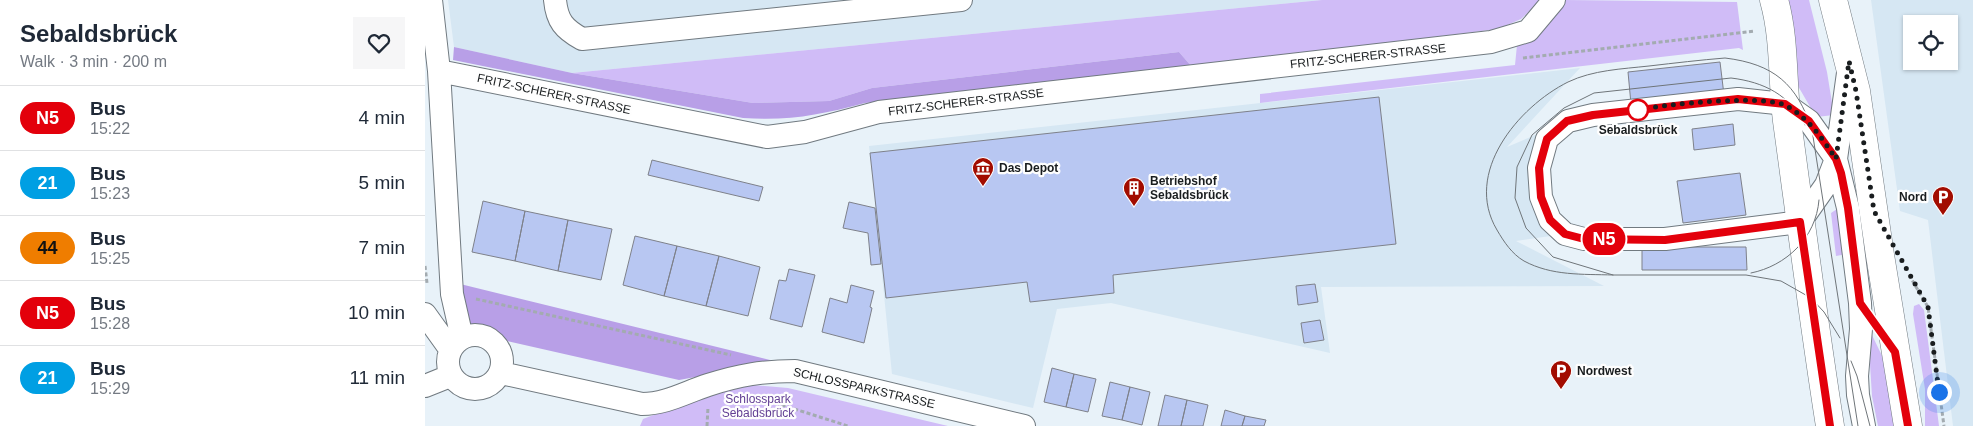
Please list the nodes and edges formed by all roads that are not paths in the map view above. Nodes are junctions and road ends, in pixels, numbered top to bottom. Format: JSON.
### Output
{"nodes":[{"id":1,"x":431,"y":0,"type":"edge"},
{"id":2,"x":555,"y":0,"type":"edge"},
{"id":3,"x":961,"y":0,"type":"edge"},
{"id":4,"x":1554,"y":0,"type":"edge"},
{"id":5,"x":1774,"y":0,"type":"edge"},
{"id":6,"x":1833,"y":0,"type":"edge"},
{"id":7,"x":1849,"y":61,"type":"junction"},
{"id":8,"x":439,"y":71,"type":"junction"},
{"id":9,"x":1785,"y":104,"type":"junction"},
{"id":10,"x":1836,"y":159,"type":"junction"},
{"id":11,"x":1800,"y":222,"type":"junction"},
{"id":12,"x":1860,"y":303,"type":"junction"},
{"id":13,"x":425,"y":314,"type":"edge"},
{"id":14,"x":456,"y":343,"type":"junction"},
{"id":15,"x":1895,"y":352,"type":"junction"},
{"id":16,"x":501,"y":373,"type":"junction"},
{"id":17,"x":450,"y":376,"type":"junction"},
{"id":18,"x":425,"y":386,"type":"edge"},
{"id":19,"x":1829,"y":415,"type":"edge"},
{"id":20,"x":1024,"y":426,"type":"edge"},
{"id":21,"x":1849,"y":426,"type":"edge"},
{"id":22,"x":1864,"y":426,"type":"edge"},
{"id":23,"x":1908,"y":426,"type":"edge"}],
"edges":[{"from":1,"to":8,"type":"street"},
{"from":2,"to":3,"type":"street"},
{"from":4,"to":8,"type":"street","name":"FRITZ-SCHERER-STRASSE"},
{"from":5,"to":9,"type":"main road"},
{"from":6,"to":7,"type":"main road"},
{"from":7,"to":10,"type":"street"},
{"from":7,"to":15,"type":"main road"},
{"from":8,"to":14,"type":"street"},
{"from":9,"to":10,"type":"street"},
{"from":9,"to":11,"type":"main road"},
{"from":9,"to":11,"type":"street"},
{"from":10,"to":11,"type":"street"},
{"from":10,"to":12,"type":"street"},
{"from":11,"to":19,"type":"main road"},
{"from":12,"to":15,"type":"street"},
{"from":12,"to":22,"type":"street"},
{"from":13,"to":14,"type":"street"},
{"from":14,"to":16,"type":"street"},
{"from":14,"to":17,"type":"street"},
{"from":15,"to":23,"type":"main road"},
{"from":16,"to":17,"type":"street"},
{"from":16,"to":20,"type":"street","name":"SCHLOSSPARKSTRASSE"},
{"from":17,"to":18,"type":"street"},
{"from":19,"to":21,"type":"street"}]}
